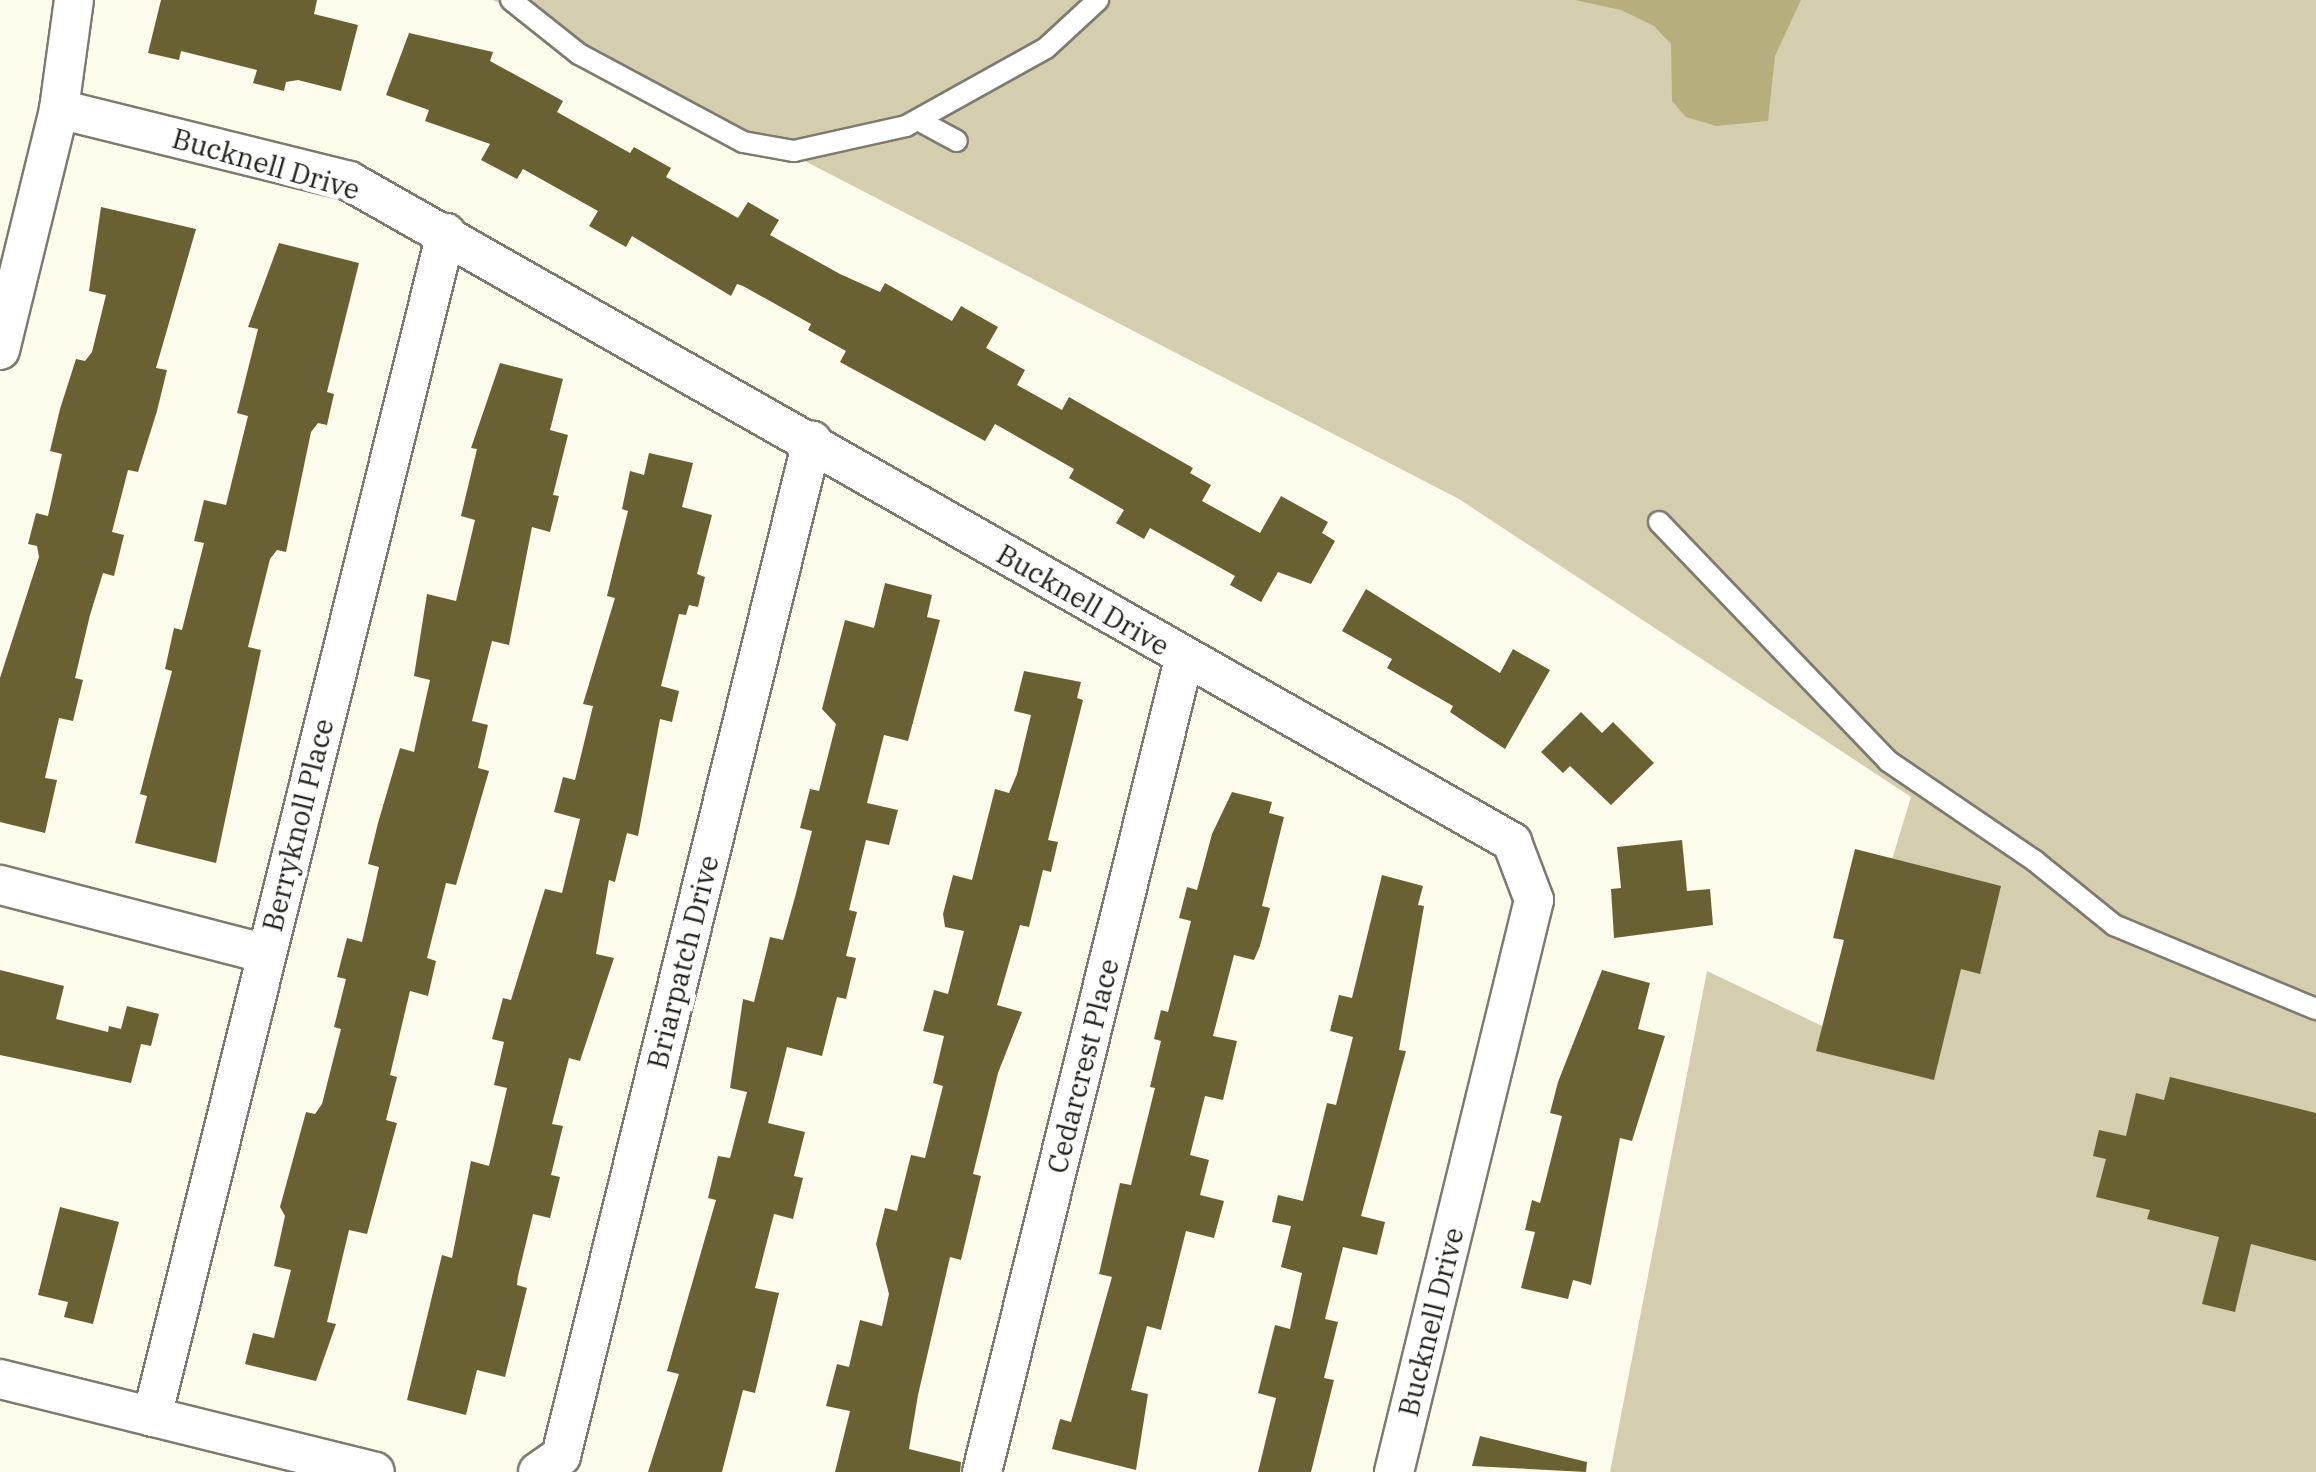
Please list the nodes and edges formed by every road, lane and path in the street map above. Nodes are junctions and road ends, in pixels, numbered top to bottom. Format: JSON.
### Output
{"nodes":[{"id":1,"x":74,"y":0,"type":"edge"},
{"id":2,"x":511,"y":0,"type":"edge"},
{"id":3,"x":1098,"y":0,"type":"edge"},
{"id":4,"x":59,"y":109,"type":"junction"},
{"id":5,"x":918,"y":120,"type":"junction"},
{"id":6,"x":957,"y":141,"type":"dead end"},
{"id":7,"x":446,"y":233,"type":"junction"},
{"id":8,"x":0,"y":350,"type":"edge"},
{"id":9,"x":812,"y":441,"type":"junction"},
{"id":10,"x":1659,"y":522,"type":"dead end"},
{"id":11,"x":1184,"y":659,"type":"junction"},
{"id":12,"x":0,"y":885,"type":"edge"},
{"id":13,"x":266,"y":954,"type":"junction"},
{"id":14,"x":2316,"y":1008,"type":"edge"},
{"id":15,"x":0,"y":1380,"type":"edge"},
{"id":16,"x":152,"y":1417,"type":"junction"},
{"id":17,"x":375,"y":1472,"type":"edge"},
{"id":18,"x":538,"y":1472,"type":"edge"},
{"id":19,"x":982,"y":1472,"type":"edge"},
{"id":20,"x":1394,"y":1472,"type":"edge"}],
"edges":[{"from":1,"to":4,"type":"street"},
{"from":2,"to":5,"type":"lane"},
{"from":3,"to":5,"type":"lane"},
{"from":4,"to":7,"type":"street","name":"Bucknell Drive"},
{"from":4,"to":8,"type":"street"},
{"from":5,"to":6,"type":"lane"},
{"from":7,"to":9,"type":"street","name":"Bucknell Drive"},
{"from":7,"to":13,"type":"street","name":"Berryknoll Place"},
{"from":9,"to":11,"type":"street","name":"Bucknell Drive"},
{"from":9,"to":18,"type":"street","name":"Briarpatch Drive"},
{"from":10,"to":14,"type":"lane"},
{"from":11,"to":19,"type":"street","name":"Cedarcrest Place"},
{"from":11,"to":20,"type":"street","name":"Bucknell Drive"},
{"from":12,"to":13,"type":"street"},
{"from":13,"to":16,"type":"street","name":"Berryknoll Place"},
{"from":15,"to":16,"type":"street"},
{"from":16,"to":17,"type":"street"}]}
